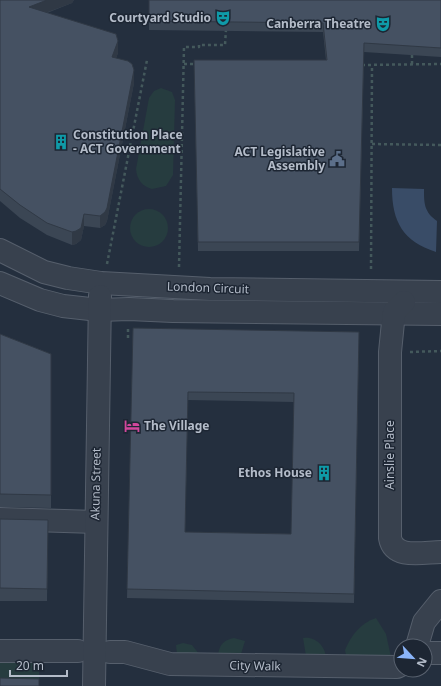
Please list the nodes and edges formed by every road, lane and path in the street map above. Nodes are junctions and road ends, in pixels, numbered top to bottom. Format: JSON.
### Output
{"nodes":[{"id":1,"x":226,"y":26,"type":"edge"},
{"id":2,"x":412,"y":48,"type":"edge"},
{"id":3,"x":148,"y":60,"type":"dead end"},
{"id":4,"x":184,"y":64,"type":"junction"},
{"id":5,"x":199,"y":64,"type":"edge"},
{"id":6,"x":412,"y":64,"type":"junction"},
{"id":7,"x":441,"y":64,"type":"edge"},
{"id":8,"x":356,"y":65,"type":"edge"},
{"id":9,"x":372,"y":65,"type":"junction"},
{"id":10,"x":372,"y":144,"type":"junction"},
{"id":11,"x":441,"y":145,"type":"edge"},
{"id":12,"x":0,"y":250,"type":"edge"},
{"id":13,"x":179,"y":267,"type":"dead end"},
{"id":14,"x":371,"y":269,"type":"dead end"},
{"id":15,"x":104,"y":274,"type":"junction"},
{"id":16,"x":0,"y":283,"type":"edge"},
{"id":17,"x":431,"y":291,"type":"edge"},
{"id":18,"x":99,"y":310,"type":"junction"},
{"id":19,"x":394,"y":312,"type":"junction"},
{"id":20,"x":441,"y":314,"type":"edge"},
{"id":21,"x":128,"y":328,"type":"dead end"},
{"id":22,"x":128,"y":338,"type":"dead end"},
{"id":23,"x":0,"y":519,"type":"edge"},
{"id":24,"x":96,"y":522,"type":"junction"},
{"id":25,"x":441,"y":552,"type":"edge"},
{"id":26,"x":441,"y":595,"type":"edge"},
{"id":27,"x":441,"y":601,"type":"edge"},
{"id":28,"x":419,"y":638,"type":"edge"},
{"id":29,"x":0,"y":651,"type":"edge"},
{"id":30,"x":78,"y":651,"type":"dead end"},
{"id":31,"x":110,"y":652,"type":"dead end"},
{"id":32,"x":393,"y":668,"type":"edge"},
{"id":33,"x":94,"y":686,"type":"edge"}],
"edges":[{"from":1,"to":4,"type":"path"},
{"from":2,"to":6,"type":"path"},
{"from":3,"to":15,"type":"path"},
{"from":4,"to":5,"type":"path"},
{"from":4,"to":13,"type":"path"},
{"from":6,"to":7,"type":"path"},
{"from":6,"to":9,"type":"path"},
{"from":8,"to":9,"type":"path"},
{"from":9,"to":10,"type":"path"},
{"from":10,"to":11,"type":"path"},
{"from":10,"to":14,"type":"path"},
{"from":12,"to":15,"type":"street","name":"London Circuit"},
{"from":15,"to":17,"type":"street","name":"London Circuit"},
{"from":15,"to":18,"type":"street","name":"Akuna Street"},
{"from":16,"to":18,"type":"street","name":"London Circuit"},
{"from":17,"to":19,"type":"street","name":"London Circuit"},
{"from":18,"to":19,"type":"street","name":"London Circuit"},
{"from":18,"to":24,"type":"street","name":"Akuna Street"},
{"from":19,"to":20,"type":"street","name":"London Circuit"},
{"from":19,"to":25,"type":"street","name":"Ainslie Place"},
{"from":21,"to":22,"type":"path"},
{"from":23,"to":24,"type":"street"},
{"from":24,"to":33,"type":"street","name":"Akuna Street"},
{"from":26,"to":27,"type":"street"},
{"from":27,"to":28,"type":"street"},
{"from":29,"to":30,"type":"street"},
{"from":31,"to":32,"type":"street","name":"City Walk"}]}
